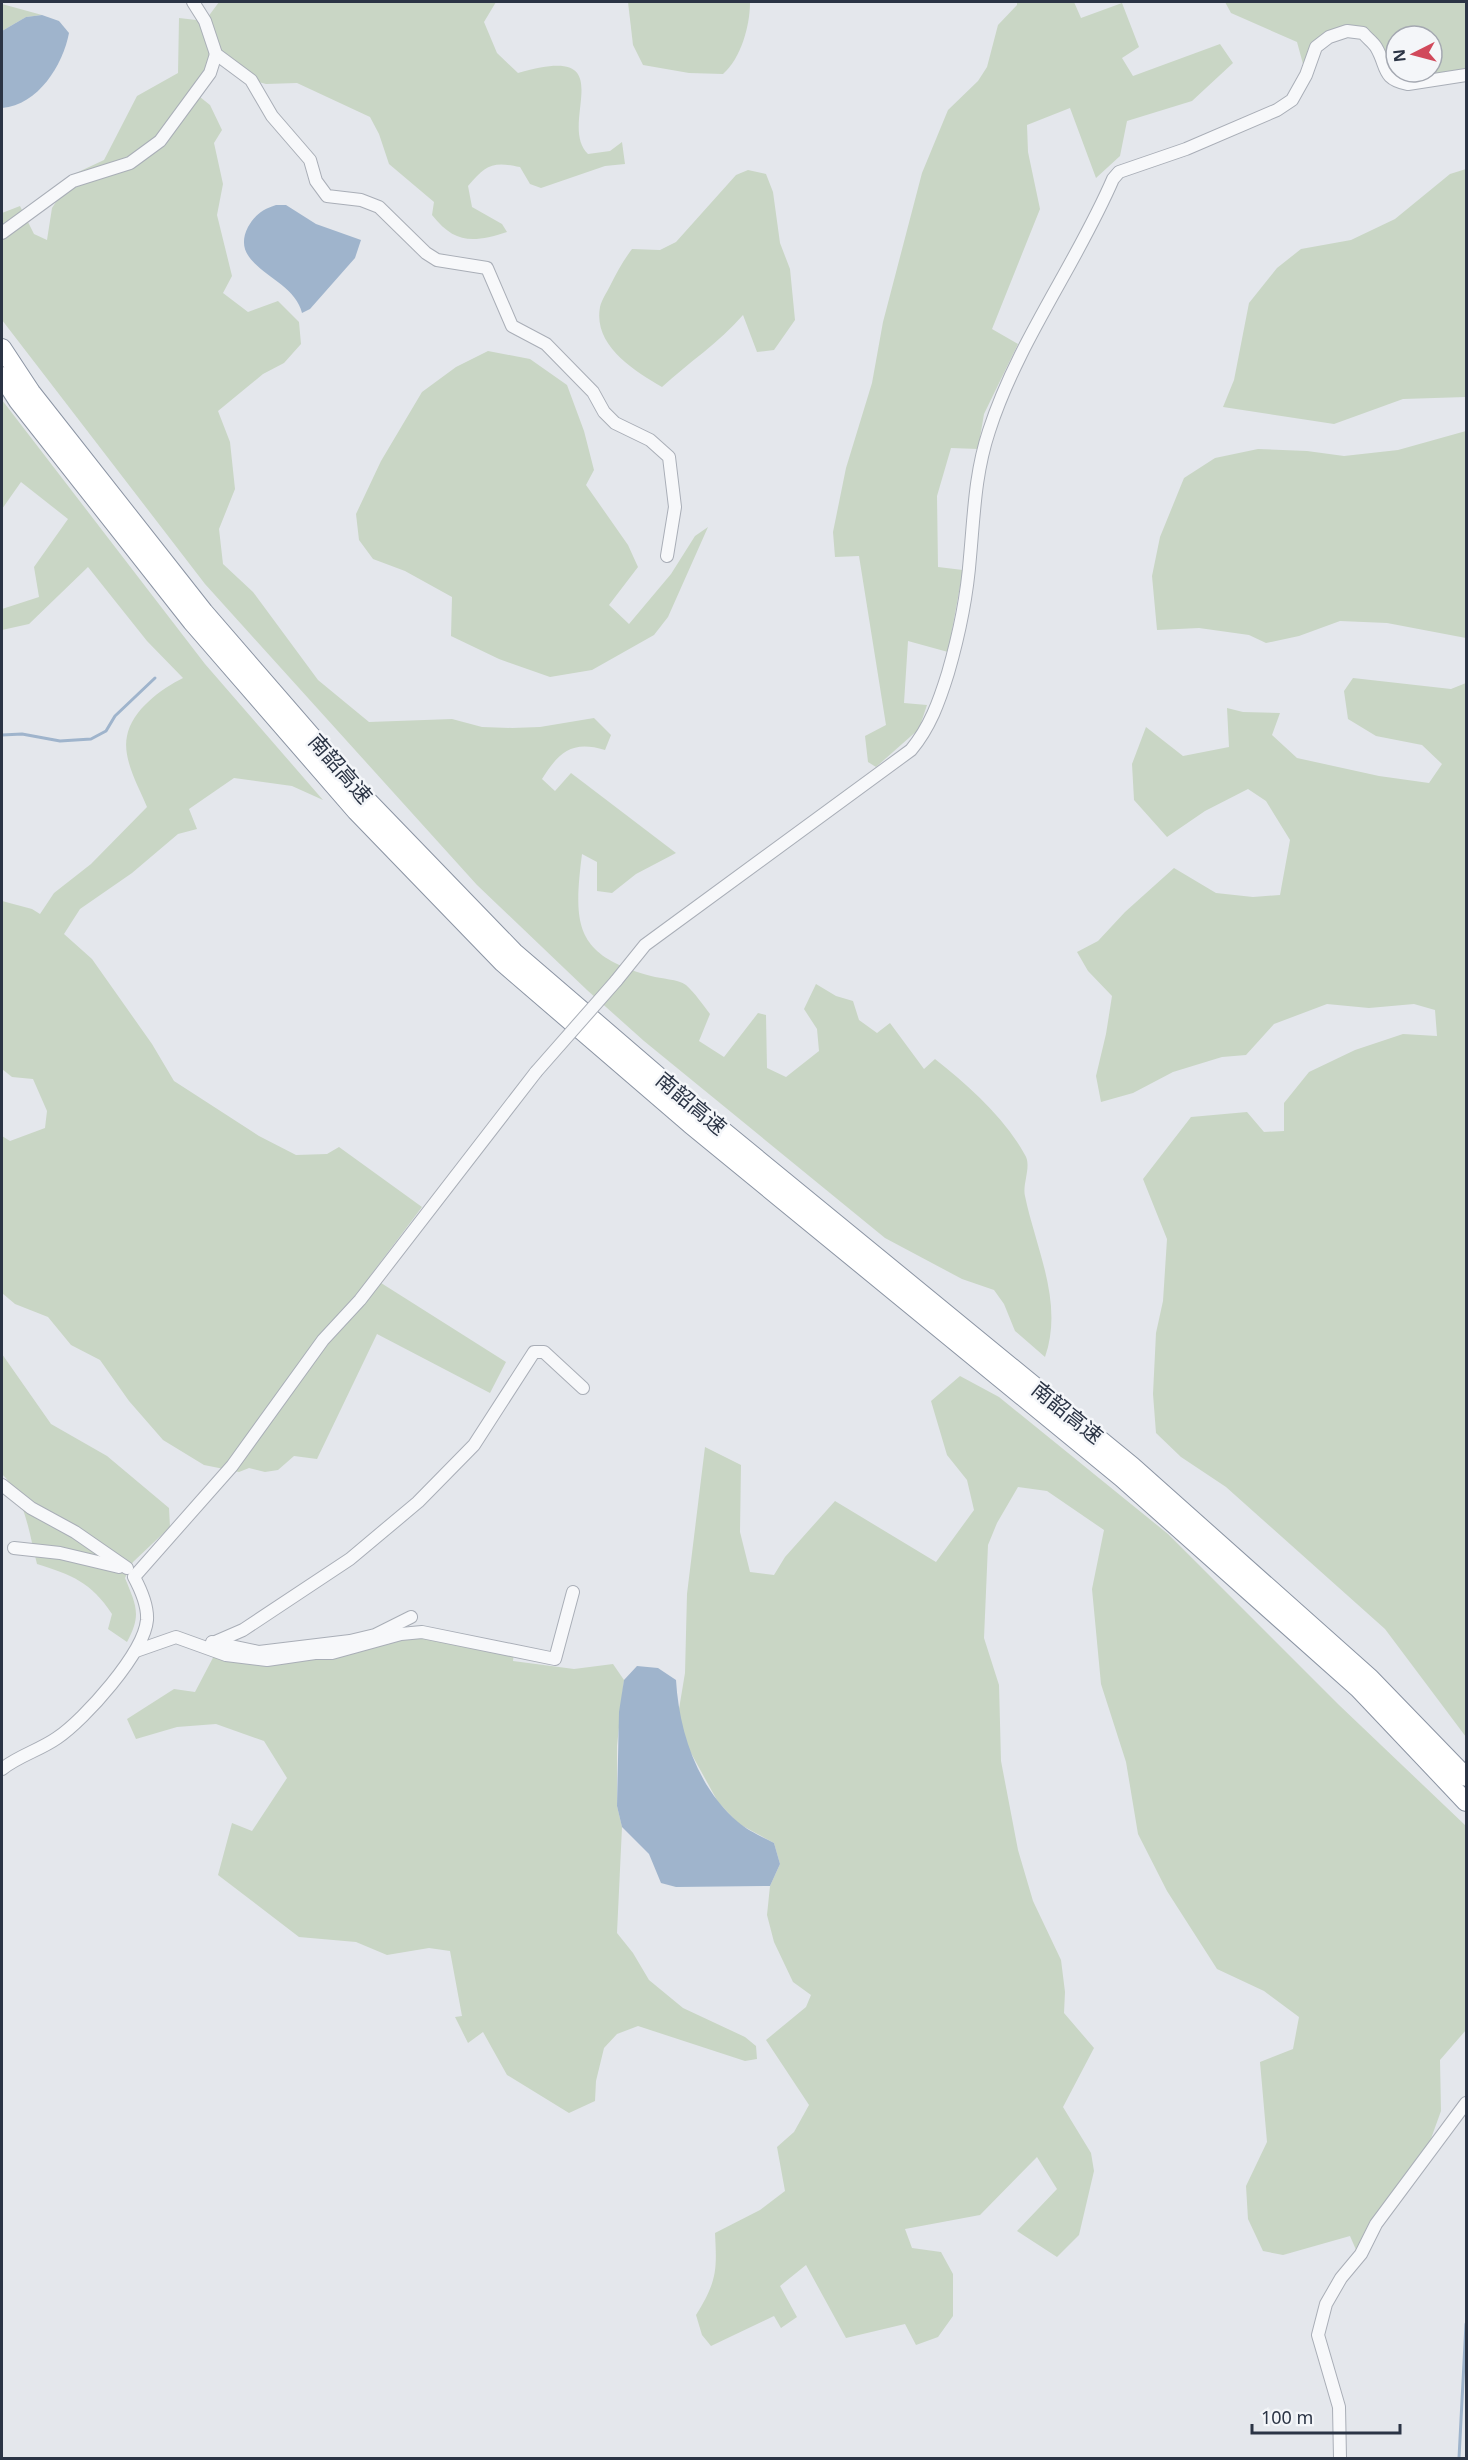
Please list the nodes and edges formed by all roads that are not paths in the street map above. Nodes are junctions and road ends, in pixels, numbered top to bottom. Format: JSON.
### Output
{"nodes":[{"id":1,"x":194,"y":2,"type":"edge"},
{"id":2,"x":216,"y":54,"type":"junction"},
{"id":3,"x":1467,"y":75,"type":"edge"},
{"id":4,"x":2,"y":233,"type":"edge"},
{"id":5,"x":2,"y":348,"type":"edge"},
{"id":6,"x":2,"y":376,"type":"edge"},
{"id":7,"x":667,"y":556,"type":"dead end"},
{"id":8,"x":583,"y":1388,"type":"dead end"},
{"id":9,"x":2,"y":1485,"type":"edge"},
{"id":10,"x":14,"y":1548,"type":"dead end"},
{"id":11,"x":130,"y":1573,"type":"junction"},
{"id":12,"x":573,"y":1592,"type":"dead end"},
{"id":13,"x":411,"y":1617,"type":"dead end"},
{"id":14,"x":176,"y":1637,"type":"junction"},
{"id":15,"x":213,"y":1642,"type":"junction"},
{"id":16,"x":136,"y":1652,"type":"junction"},
{"id":17,"x":2,"y":1769,"type":"edge"},
{"id":18,"x":1467,"y":1777,"type":"edge"},
{"id":19,"x":1467,"y":1802,"type":"edge"},
{"id":20,"x":1467,"y":2103,"type":"edge"},
{"id":21,"x":1340,"y":2458,"type":"edge"}],
"edges":[{"from":1,"to":2,"type":"street"},
{"from":2,"to":4,"type":"street"},
{"from":2,"to":7,"type":"street"},
{"from":3,"to":11,"type":"street","bridge":true},
{"from":5,"to":18,"type":"highway","name":"南韶高速"},
{"from":6,"to":19,"type":"highway","name":"南韶高速"},
{"from":8,"to":15,"type":"street"},
{"from":9,"to":11,"type":"street"},
{"from":10,"to":11,"type":"street"},
{"from":11,"to":16,"type":"street"},
{"from":12,"to":14,"type":"street"},
{"from":13,"to":15,"type":"street"},
{"from":14,"to":15,"type":"street"},
{"from":14,"to":16,"type":"street"},
{"from":16,"to":17,"type":"street"},
{"from":20,"to":21,"type":"street"}]}
